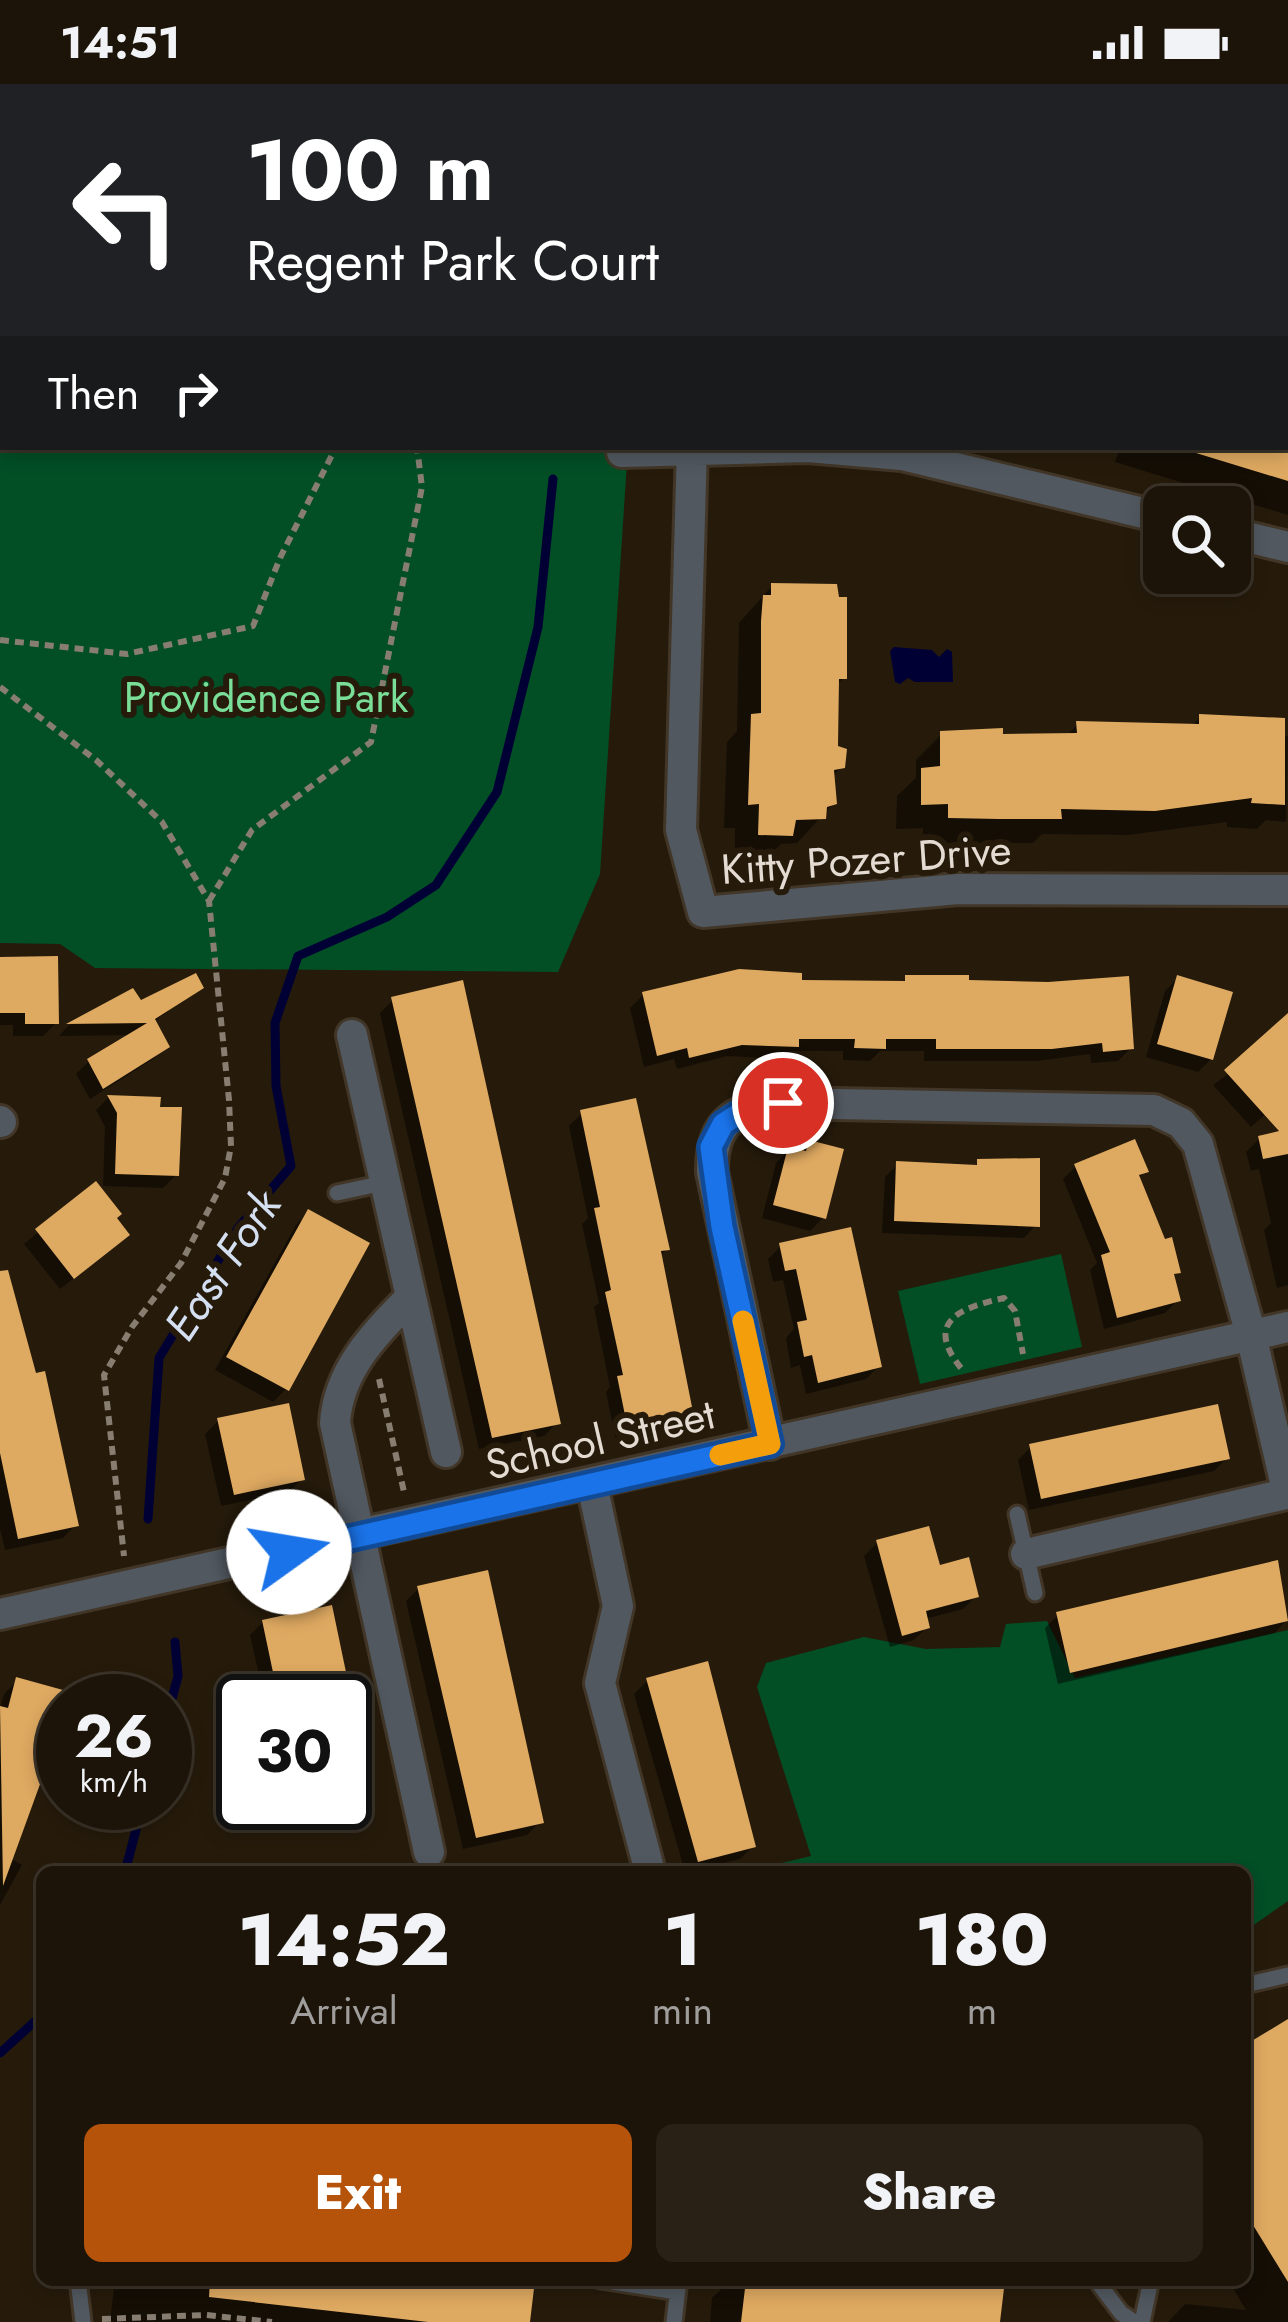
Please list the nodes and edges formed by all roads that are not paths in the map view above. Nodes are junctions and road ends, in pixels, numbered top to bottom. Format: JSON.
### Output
{"nodes":[{"id":1,"x":657,"y":450,"type":"edge"},
{"id":2,"x":692,"y":450,"type":"edge"},
{"id":3,"x":843,"y":450,"type":"edge"},
{"id":4,"x":622,"y":452,"type":"dead end"},
{"id":5,"x":1143,"y":513,"type":"edge"},
{"id":6,"x":1251,"y":538,"type":"edge"},
{"id":7,"x":1288,"y":547,"type":"edge"},
{"id":8,"x":1288,"y":890,"type":"edge"},
{"id":9,"x":352,"y":1035,"type":"dead end"},
{"id":10,"x":384,"y":1183,"type":"junction"},
{"id":11,"x":337,"y":1193,"type":"dead end"},
{"id":12,"x":410,"y":1298,"type":"junction"},
{"id":13,"x":1288,"y":1327,"type":"edge"},
{"id":14,"x":1251,"y":1335,"type":"junction"},
{"id":15,"x":770,"y":1444,"type":"junction"},
{"id":16,"x":446,"y":1452,"type":"dead end"},
{"id":17,"x":592,"y":1484,"type":"junction"},
{"id":18,"x":1287,"y":1494,"type":"edge"},
{"id":19,"x":1017,"y":1514,"type":"dead end"},
{"id":20,"x":362,"y":1536,"type":"junction"},
{"id":21,"x":1026,"y":1554,"type":"junction"},
{"id":22,"x":1034,"y":1593,"type":"dead end"},
{"id":23,"x":0,"y":1614,"type":"edge"},
{"id":24,"x":429,"y":1852,"type":"dead end"},
{"id":25,"x":648,"y":1866,"type":"edge"},
{"id":26,"x":1288,"y":1975,"type":"edge"},
{"id":27,"x":1251,"y":1984,"type":"edge"},
{"id":28,"x":80,"y":2286,"type":"edge"},
{"id":29,"x":678,"y":2286,"type":"edge"},
{"id":30,"x":1101,"y":2286,"type":"edge"},
{"id":31,"x":1149,"y":2286,"type":"edge"},
{"id":32,"x":83,"y":2322,"type":"edge"},
{"id":33,"x":674,"y":2322,"type":"edge"},
{"id":34,"x":1138,"y":2322,"type":"edge"}],
"edges":[{"from":1,"to":4,"type":"street"},
{"from":2,"to":8,"type":"street","name":"Kitty Pozer Drive"},
{"from":3,"to":5,"type":"street"},
{"from":6,"to":7,"type":"street"},
{"from":9,"to":10,"type":"street"},
{"from":10,"to":11,"type":"lane"},
{"from":10,"to":12,"type":"street"},
{"from":12,"to":16,"type":"street"},
{"from":12,"to":20,"type":"street"},
{"from":13,"to":14,"type":"street","name":"School Street"},
{"from":14,"to":15,"type":"street","name":"School Street"},
{"from":14,"to":15,"type":"street"},
{"from":14,"to":18,"type":"street"},
{"from":15,"to":17,"type":"street","name":"School Street"},
{"from":17,"to":20,"type":"street","name":"School Street"},
{"from":17,"to":25,"type":"street"},
{"from":18,"to":21,"type":"street"},
{"from":19,"to":21,"type":"lane"},
{"from":20,"to":23,"type":"street","name":"School Street"},
{"from":20,"to":24,"type":"street"},
{"from":21,"to":22,"type":"lane"},
{"from":26,"to":27,"type":"lane"},
{"from":28,"to":32,"type":"lane"},
{"from":29,"to":33,"type":"lane"},
{"from":30,"to":34,"type":"lane"},
{"from":31,"to":34,"type":"lane"}]}
